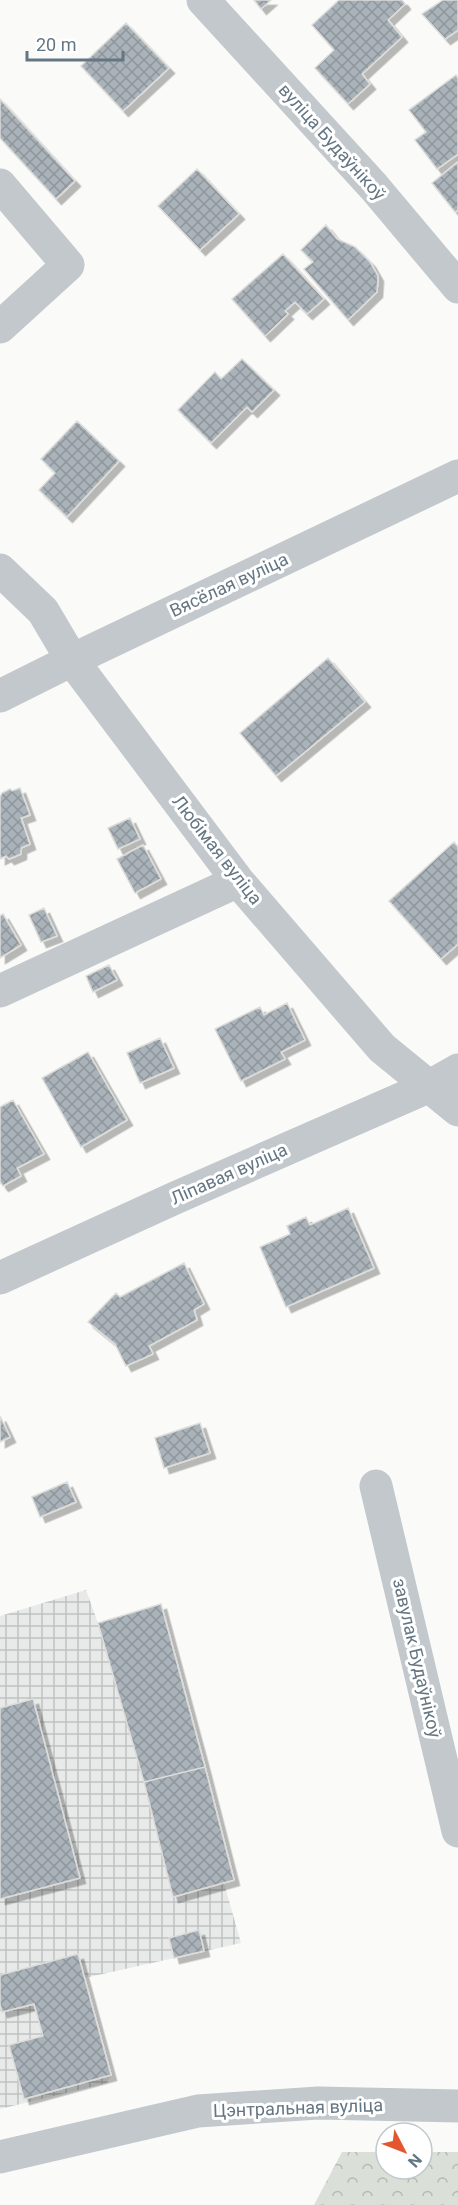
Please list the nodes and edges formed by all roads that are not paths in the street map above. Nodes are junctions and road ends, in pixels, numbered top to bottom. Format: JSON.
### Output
{"nodes":[{"id":1,"x":203,"y":0,"type":"edge"},
{"id":2,"x":0,"y":185,"type":"edge"},
{"id":3,"x":458,"y":287,"type":"edge"},
{"id":4,"x":0,"y":327,"type":"edge"},
{"id":5,"x":458,"y":476,"type":"edge"},
{"id":6,"x":0,"y":570,"type":"edge"},
{"id":7,"x":72,"y":660,"type":"junction"},
{"id":8,"x":0,"y":696,"type":"edge"},
{"id":9,"x":238,"y":881,"type":"junction"},
{"id":10,"x":0,"y":991,"type":"edge"},
{"id":11,"x":458,"y":1070,"type":"edge"},
{"id":12,"x":428,"y":1087,"type":"junction"},
{"id":13,"x":458,"y":1110,"type":"edge"},
{"id":14,"x":0,"y":1278,"type":"edge"},
{"id":15,"x":376,"y":1486,"type":"dead end"},
{"id":16,"x":458,"y":1831,"type":"edge"},
{"id":17,"x":458,"y":2106,"type":"edge"},
{"id":18,"x":0,"y":2157,"type":"edge"}],
"edges":[{"from":1,"to":3,"type":"street","name":"вуліца Будаўнікоў"},
{"from":2,"to":4,"type":"street"},
{"from":5,"to":7,"type":"street","name":"Вясёлая вуліца"},
{"from":6,"to":7,"type":"street","name":"Любімая вуліца"},
{"from":7,"to":8,"type":"street","name":"Вясёлая вуліца"},
{"from":7,"to":9,"type":"street","name":"Любімая вуліца"},
{"from":9,"to":10,"type":"street"},
{"from":9,"to":12,"type":"street","name":"Любімая вуліца"},
{"from":11,"to":12,"type":"street","name":"Ліпавая вуліца"},
{"from":12,"to":13,"type":"street","name":"Любімая вуліца"},
{"from":12,"to":14,"type":"street","name":"Ліпавая вуліца"},
{"from":15,"to":16,"type":"street","name":"завулак Будаўнікоў"},
{"from":17,"to":18,"type":"street","name":"Цэнтральная вуліца"}]}
